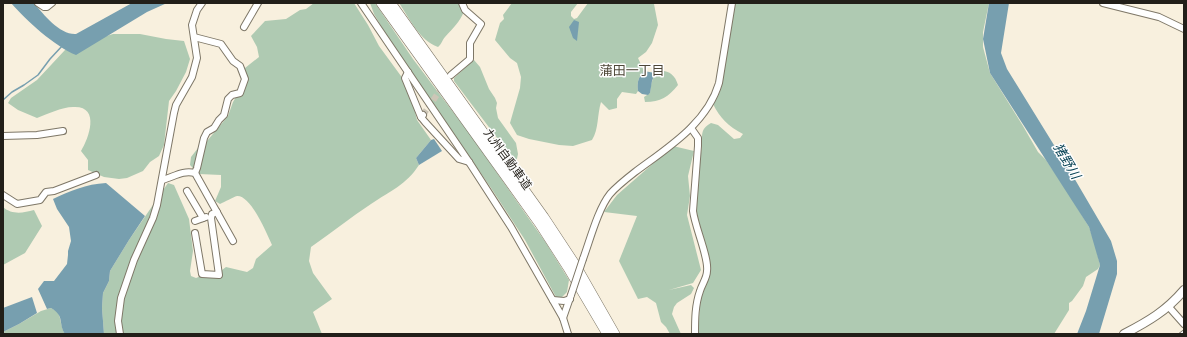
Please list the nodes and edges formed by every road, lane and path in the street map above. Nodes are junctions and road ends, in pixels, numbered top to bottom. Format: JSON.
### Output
{"nodes":[{"id":1,"x":38,"y":3,"type":"edge"},
{"id":2,"x":52,"y":3,"type":"edge"},
{"id":3,"x":202,"y":3,"type":"edge"},
{"id":4,"x":258,"y":3,"type":"edge"},
{"id":5,"x":361,"y":3,"type":"edge"},
{"id":6,"x":381,"y":3,"type":"edge"},
{"id":7,"x":391,"y":3,"type":"edge"},
{"id":8,"x":462,"y":3,"type":"edge"},
{"id":9,"x":732,"y":3,"type":"edge"},
{"id":10,"x":1103,"y":3,"type":"edge"},
{"id":11,"x":244,"y":27,"type":"dead end"},
{"id":12,"x":1184,"y":29,"type":"edge"},
{"id":13,"x":194,"y":37,"type":"junction"},
{"id":14,"x":408,"y":72,"type":"junction"},
{"id":15,"x":452,"y":76,"type":"dead end"},
{"id":16,"x":691,"y":128,"type":"junction"},
{"id":17,"x":63,"y":131,"type":"dead end"},
{"id":18,"x":3,"y":136,"type":"edge"},
{"id":19,"x":469,"y":162,"type":"junction"},
{"id":20,"x":195,"y":173,"type":"junction"},
{"id":21,"x":96,"y":175,"type":"dead end"},
{"id":22,"x":162,"y":180,"type":"junction"},
{"id":23,"x":187,"y":191,"type":"dead end"},
{"id":24,"x":3,"y":195,"type":"edge"},
{"id":25,"x":214,"y":214,"type":"junction"},
{"id":26,"x":203,"y":218,"type":"junction"},
{"id":27,"x":195,"y":221,"type":"dead end"},
{"id":28,"x":195,"y":233,"type":"dead end"},
{"id":29,"x":233,"y":241,"type":"dead end"},
{"id":30,"x":1184,"y":290,"type":"edge"},
{"id":31,"x":570,"y":297,"type":"junction"},
{"id":32,"x":553,"y":300,"type":"junction"},
{"id":33,"x":1168,"y":306,"type":"junction"},
{"id":34,"x":563,"y":318,"type":"junction"},
{"id":35,"x":1184,"y":324,"type":"edge"},
{"id":36,"x":567,"y":331,"type":"edge"},
{"id":37,"x":120,"y":334,"type":"edge"},
{"id":38,"x":573,"y":334,"type":"edge"},
{"id":39,"x":606,"y":334,"type":"edge"},
{"id":40,"x":615,"y":334,"type":"edge"},
{"id":41,"x":695,"y":334,"type":"edge"},
{"id":42,"x":1124,"y":334,"type":"edge"}],
"edges":[{"from":1,"to":2,"type":"street"},
{"from":3,"to":13,"type":"street"},
{"from":4,"to":11,"type":"street"},
{"from":5,"to":14,"type":"street"},
{"from":6,"to":39,"type":"highway","name":"九州自動車道"},
{"from":7,"to":40,"type":"highway","name":"九州自動車道"},
{"from":8,"to":15,"type":"street"},
{"from":9,"to":16,"type":"street"},
{"from":10,"to":12,"type":"street"},
{"from":13,"to":20,"type":"street"},
{"from":13,"to":22,"type":"street"},
{"from":14,"to":19,"type":"street"},
{"from":14,"to":19,"type":"street"},
{"from":16,"to":31,"type":"street","bridge":true},
{"from":16,"to":41,"type":"street"},
{"from":17,"to":18,"type":"street"},
{"from":19,"to":32,"type":"street"},
{"from":20,"to":22,"type":"street"},
{"from":20,"to":25,"type":"street"},
{"from":21,"to":24,"type":"street"},
{"from":22,"to":37,"type":"street"},
{"from":23,"to":26,"type":"street"},
{"from":25,"to":26,"type":"street"},
{"from":25,"to":28,"type":"street"},
{"from":25,"to":29,"type":"street"},
{"from":26,"to":27,"type":"street"},
{"from":30,"to":33,"type":"main road"},
{"from":31,"to":32,"type":"street"},
{"from":31,"to":34,"type":"street"},
{"from":32,"to":34,"type":"street"},
{"from":33,"to":35,"type":"street"},
{"from":33,"to":42,"type":"main road"},
{"from":34,"to":36,"type":"street"},
{"from":36,"to":38,"type":"street"}]}
